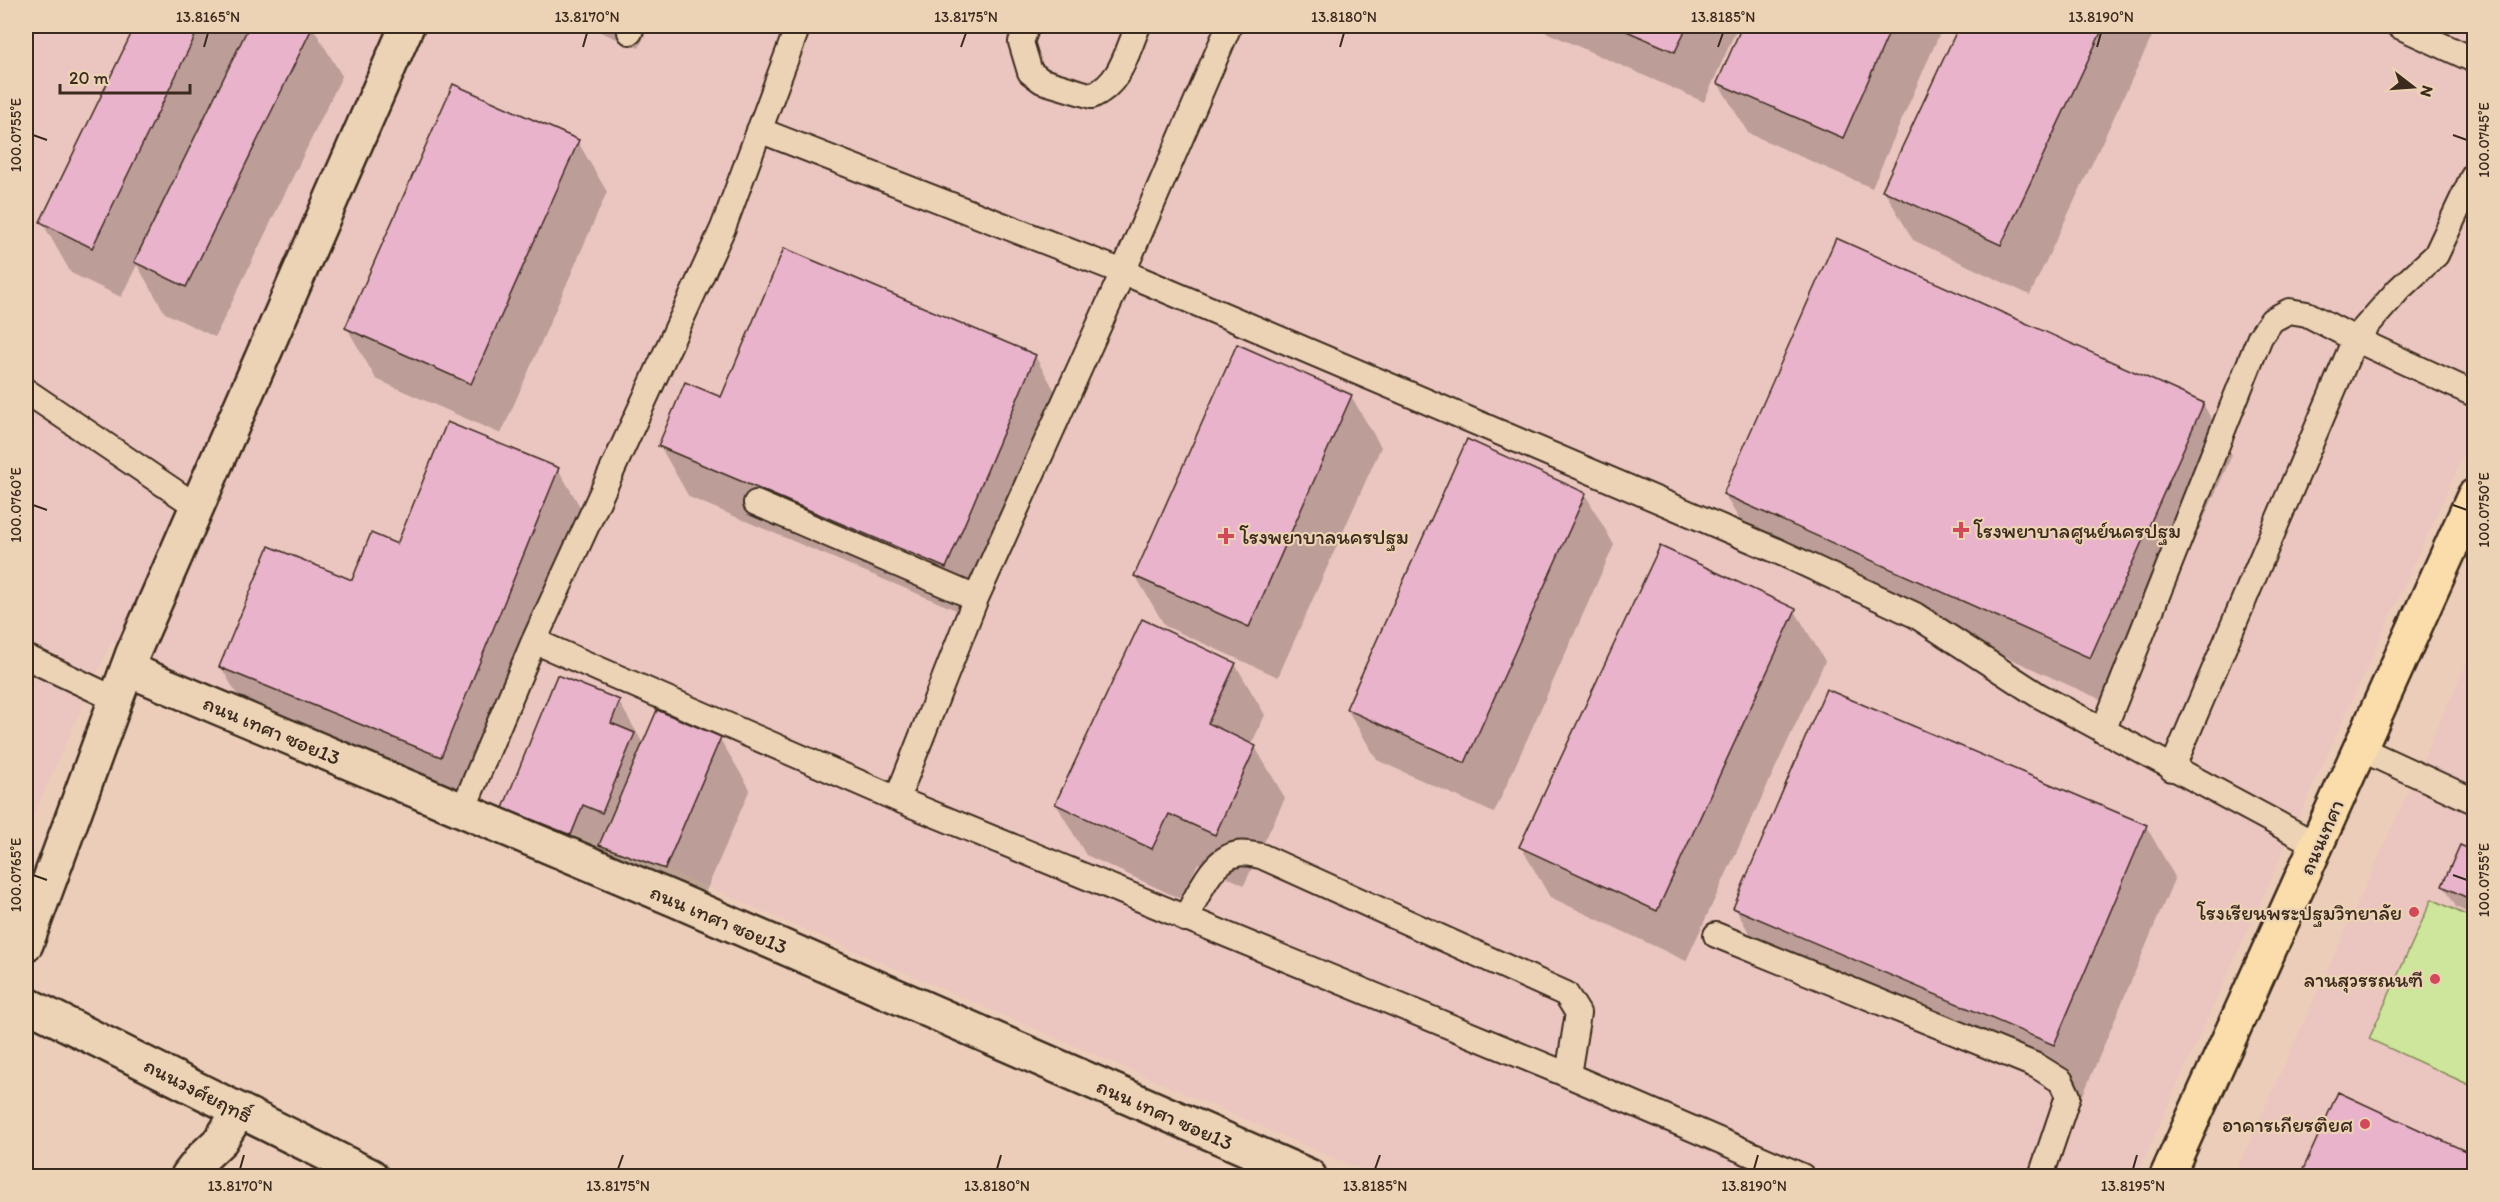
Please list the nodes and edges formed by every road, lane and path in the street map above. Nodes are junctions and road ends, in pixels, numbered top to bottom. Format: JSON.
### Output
{"nodes":[{"id":1,"x":407,"y":26,"type":"edge"},
{"id":2,"x":798,"y":26,"type":"edge"},
{"id":3,"x":1027,"y":26,"type":"edge"},
{"id":4,"x":1138,"y":26,"type":"edge"},
{"id":5,"x":1229,"y":26,"type":"edge"},
{"id":6,"x":2398,"y":26,"type":"edge"},
{"id":7,"x":2475,"y":60,"type":"edge"},
{"id":8,"x":759,"y":130,"type":"junction"},
{"id":9,"x":2475,"y":174,"type":"edge"},
{"id":10,"x":1123,"y":273,"type":"junction"},
{"id":11,"x":2355,"y":339,"type":"junction"},
{"id":12,"x":26,"y":391,"type":"edge"},
{"id":13,"x":2475,"y":394,"type":"edge"},
{"id":14,"x":2475,"y":496,"type":"edge"},
{"id":15,"x":756,"y":503,"type":"dead end"},
{"id":16,"x":195,"y":506,"type":"junction"},
{"id":17,"x":976,"y":598,"type":"junction"},
{"id":18,"x":534,"y":641,"type":"junction"},
{"id":19,"x":26,"y":657,"type":"edge"},
{"id":20,"x":127,"y":669,"type":"junction"},
{"id":21,"x":115,"y":699,"type":"junction"},
{"id":22,"x":2103,"y":731,"type":"junction"},
{"id":23,"x":2361,"y":750,"type":"junction"},
{"id":24,"x":2172,"y":769,"type":"junction"},
{"id":25,"x":897,"y":799,"type":"junction"},
{"id":26,"x":2475,"y":801,"type":"edge"},
{"id":27,"x":462,"y":812,"type":"junction"},
{"id":28,"x":2317,"y":845,"type":"junction"},
{"id":29,"x":1185,"y":919,"type":"junction"},
{"id":30,"x":1716,"y":936,"type":"dead end"},
{"id":31,"x":26,"y":944,"type":"edge"},
{"id":32,"x":26,"y":1004,"type":"edge"},
{"id":33,"x":1568,"y":1075,"type":"junction"},
{"id":34,"x":239,"y":1111,"type":"junction"},
{"id":35,"x":338,"y":1169,"type":"edge"},
{"id":36,"x":188,"y":1176,"type":"edge"},
{"id":37,"x":370,"y":1176,"type":"edge"},
{"id":38,"x":1309,"y":1176,"type":"edge"},
{"id":39,"x":1802,"y":1176,"type":"edge"},
{"id":40,"x":2041,"y":1176,"type":"edge"},
{"id":41,"x":2167,"y":1176,"type":"edge"}],
"edges":[{"from":1,"to":16,"type":"street"},
{"from":2,"to":8,"type":"lane"},
{"from":3,"to":4,"type":"lane"},
{"from":5,"to":10,"type":"lane"},
{"from":6,"to":7,"type":"lane"},
{"from":8,"to":10,"type":"lane"},
{"from":8,"to":18,"type":"lane"},
{"from":9,"to":11,"type":"lane"},
{"from":10,"to":17,"type":"lane"},
{"from":10,"to":22,"type":"lane"},
{"from":11,"to":13,"type":"lane"},
{"from":11,"to":22,"type":"lane"},
{"from":11,"to":24,"type":"lane"},
{"from":12,"to":16,"type":"lane"},
{"from":14,"to":23,"type":"main road","name":"ถนนเทศา"},
{"from":15,"to":17,"type":"lane"},
{"from":16,"to":20,"type":"street"},
{"from":17,"to":25,"type":"lane"},
{"from":18,"to":25,"type":"lane"},
{"from":18,"to":27,"type":"lane"},
{"from":19,"to":21,"type":"lane"},
{"from":20,"to":21,"type":"street"},
{"from":20,"to":27,"type":"street","name":"ถนน เทศา ซอย13"},
{"from":21,"to":31,"type":"street"},
{"from":22,"to":24,"type":"lane"},
{"from":23,"to":26,"type":"lane"},
{"from":23,"to":28,"type":"main road","name":"ถนนเทศา"},
{"from":24,"to":28,"type":"lane"},
{"from":25,"to":29,"type":"lane"},
{"from":27,"to":38,"type":"street","name":"ถนน เทศา ซอย13"},
{"from":28,"to":41,"type":"main road","name":"ถนนเทศา"},
{"from":29,"to":33,"type":"lane"},
{"from":29,"to":33,"type":"lane"},
{"from":30,"to":40,"type":"lane"},
{"from":32,"to":34,"type":"street","name":"ถนนวงศ์ยฤทธิ์"},
{"from":33,"to":39,"type":"lane"},
{"from":34,"to":35,"type":"street","name":"ถนนวงศ์ยฤทธิ์"},
{"from":34,"to":36,"type":"street"},
{"from":35,"to":37,"type":"street","name":"ถนนวงศ์ยฤทธิ์"}]}
